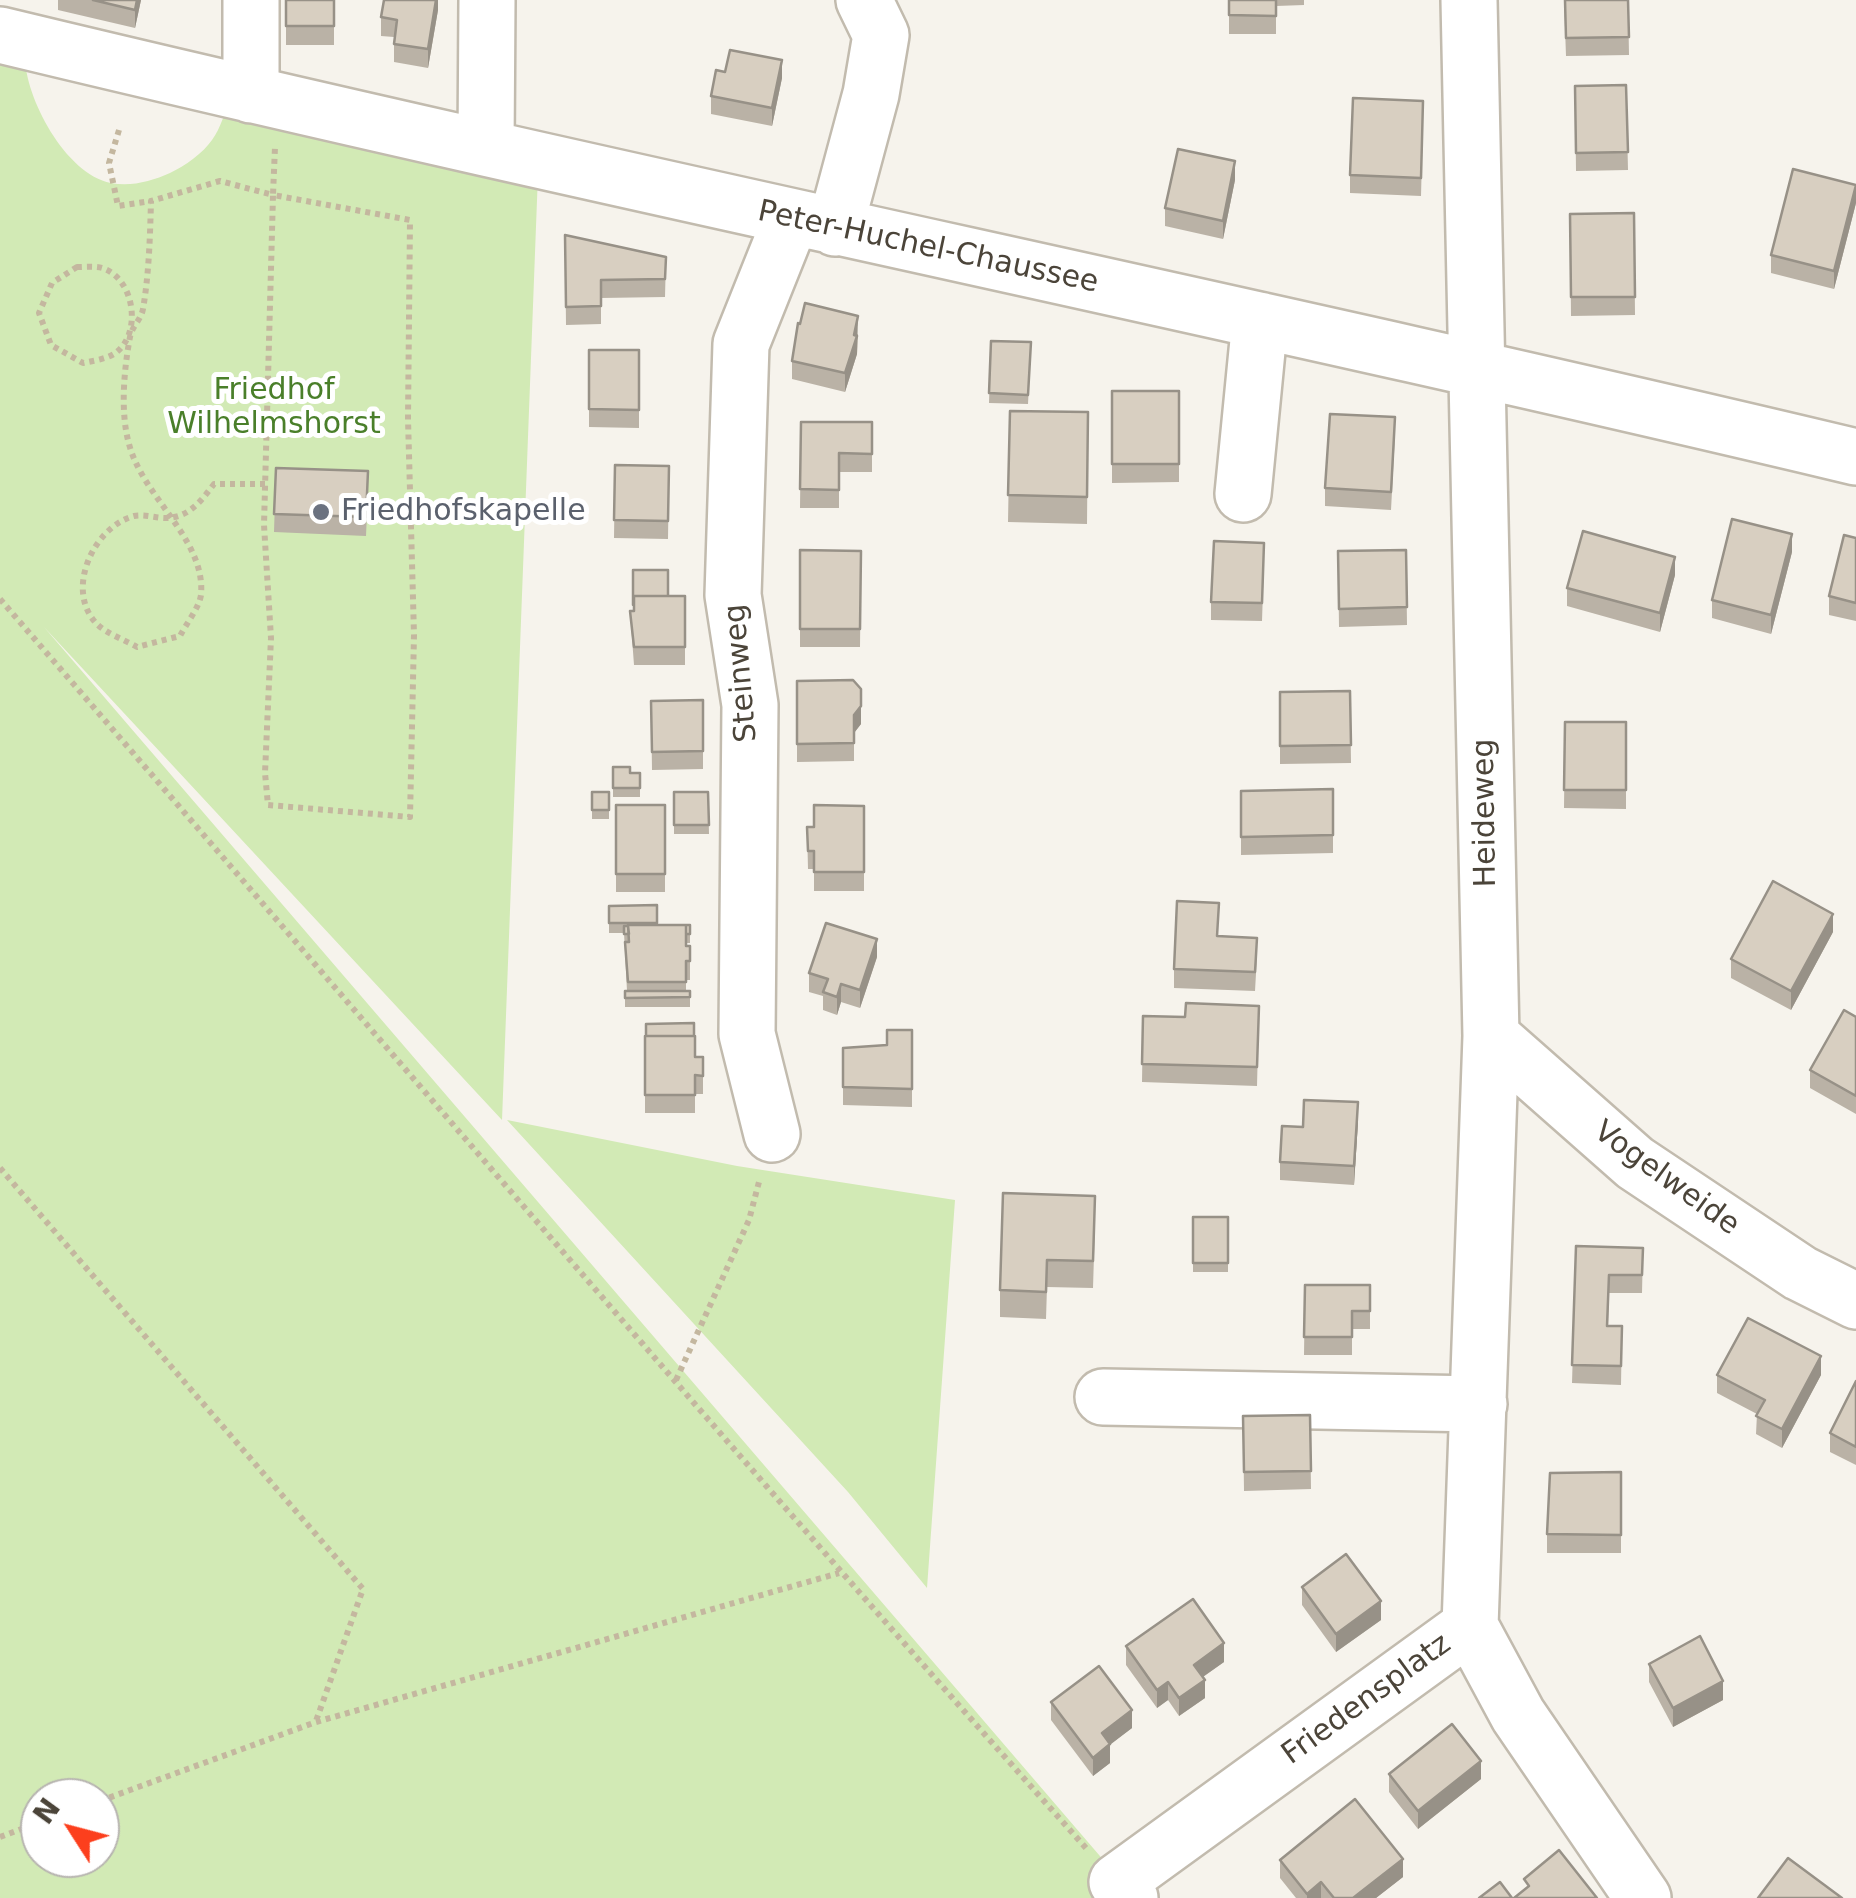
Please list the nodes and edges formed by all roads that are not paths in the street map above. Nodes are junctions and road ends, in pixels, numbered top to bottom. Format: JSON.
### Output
{"nodes":[{"id":1,"x":251,"y":0,"type":"edge"},
{"id":2,"x":487,"y":0,"type":"edge"},
{"id":3,"x":864,"y":0,"type":"edge"},
{"id":4,"x":1469,"y":0,"type":"edge"},
{"id":5,"x":0,"y":35,"type":"edge"},
{"id":6,"x":264,"y":98,"type":"junction"},
{"id":7,"x":486,"y":148,"type":"junction"},
{"id":8,"x":813,"y":223,"type":"junction"},
{"id":9,"x":1260,"y":320,"type":"junction"},
{"id":10,"x":1477,"y":367,"type":"junction"},
{"id":11,"x":1856,"y":457,"type":"edge"},
{"id":12,"x":1242,"y":494,"type":"dead end"},
{"id":13,"x":1491,"y":1036,"type":"junction"},
{"id":14,"x":772,"y":1134,"type":"road end"},
{"id":15,"x":1856,"y":1301,"type":"edge"},
{"id":16,"x":1102,"y":1398,"type":"dead end"},
{"id":17,"x":1479,"y":1404,"type":"junction"},
{"id":18,"x":1470,"y":1626,"type":"junction"},
{"id":19,"x":1123,"y":1890,"type":"edge"},
{"id":20,"x":1644,"y":1898,"type":"edge"}],
"edges":[{"from":1,"to":6,"type":"street"},
{"from":2,"to":7,"type":"street"},
{"from":3,"to":8,"type":"street","name":"Steinweg"},
{"from":4,"to":10,"type":"street","name":"Heideweg"},
{"from":5,"to":6,"type":"street","name":"Peter-Huchel-Chaussee"},
{"from":6,"to":7,"type":"street","name":"Peter-Huchel-Chaussee"},
{"from":7,"to":8,"type":"street","name":"Peter-Huchel-Chaussee"},
{"from":8,"to":9,"type":"street","name":"Peter-Huchel-Chaussee"},
{"from":8,"to":14,"type":"street","name":"Steinweg"},
{"from":9,"to":10,"type":"street","name":"Peter-Huchel-Chaussee"},
{"from":9,"to":12,"type":"street"},
{"from":10,"to":11,"type":"street","name":"Peter-Huchel-Chaussee"},
{"from":10,"to":13,"type":"street","name":"Heideweg"},
{"from":13,"to":15,"type":"street","name":"Vogelweide"},
{"from":13,"to":17,"type":"street","name":"Heideweg"},
{"from":16,"to":17,"type":"street"},
{"from":17,"to":18,"type":"street","name":"Heideweg"},
{"from":18,"to":19,"type":"street","name":"Friedensplatz"},
{"from":18,"to":20,"type":"street","name":"Friedensplatz"}]}
